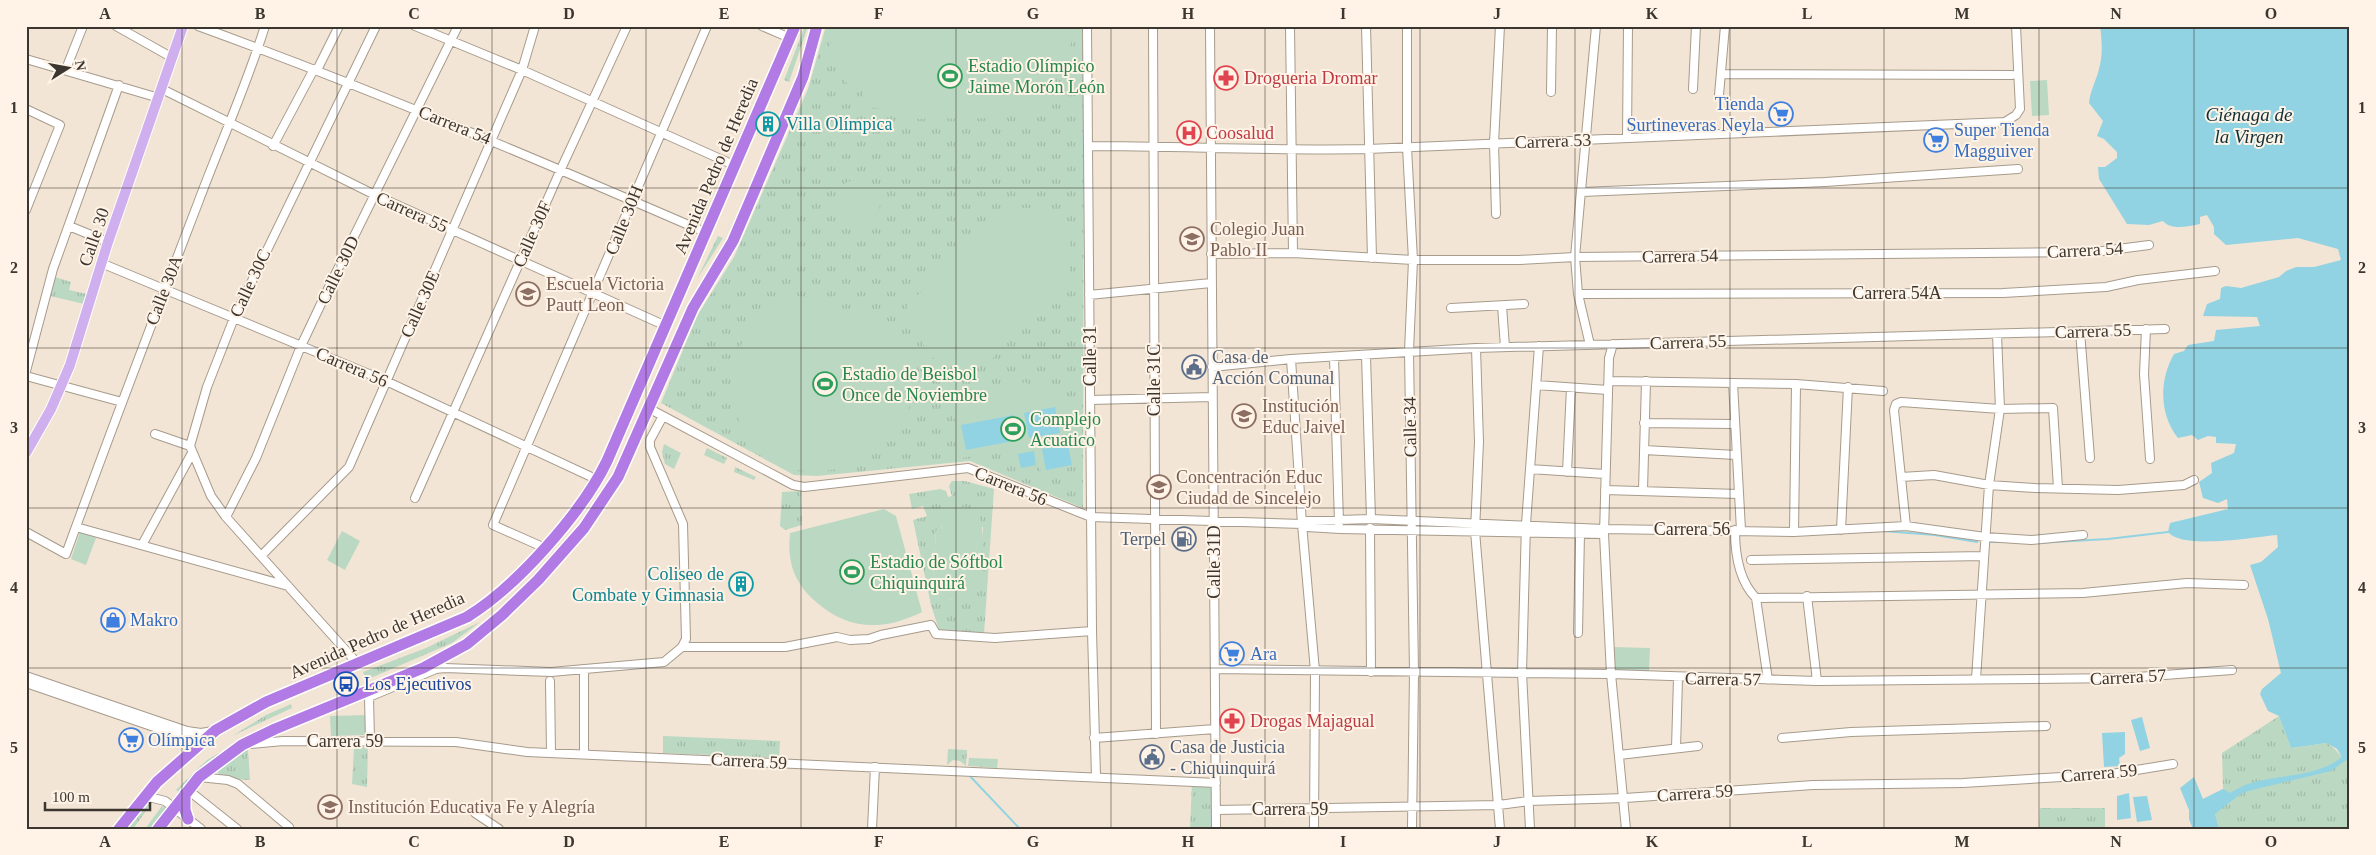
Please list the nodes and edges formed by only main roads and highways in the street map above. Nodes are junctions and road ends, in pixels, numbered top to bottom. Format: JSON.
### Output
{"nodes":[{"id":1,"x":183,"y":26,"type":"edge"},
{"id":2,"x":796,"y":26,"type":"edge"},
{"id":3,"x":817,"y":26,"type":"edge"},
{"id":4,"x":26,"y":454,"type":"edge"},
{"id":5,"x":186,"y":792,"type":"junction"},
{"id":6,"x":188,"y":819,"type":"road end"},
{"id":7,"x":161,"y":825,"type":"edge"},
{"id":8,"x":119,"y":829,"type":"edge"}],
"edges":[{"from":1,"to":4,"type":"main road","name":"Calle 30"},
{"from":2,"to":8,"type":"highway","name":"Avenida Pedro de Heredia"},
{"from":3,"to":5,"type":"highway"},
{"from":5,"to":6,"type":"highway"},
{"from":5,"to":7,"type":"highway"}]}
